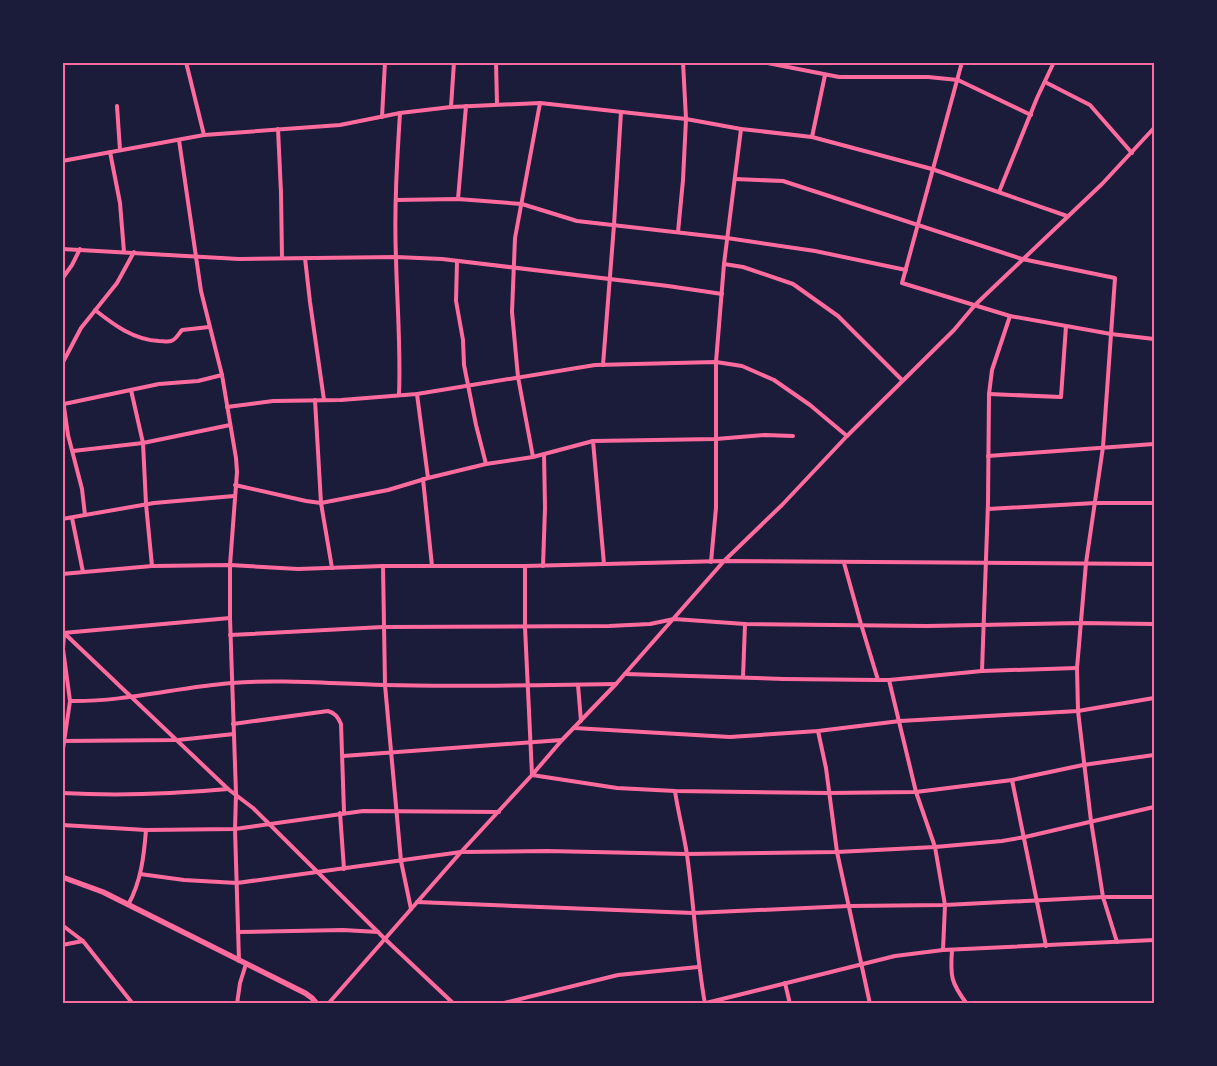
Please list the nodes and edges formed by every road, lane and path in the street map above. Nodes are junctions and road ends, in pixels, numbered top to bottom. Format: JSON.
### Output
{"nodes":[{"id":1,"x":186,"y":62,"type":"edge"},
{"id":2,"x":384,"y":62,"type":"edge"},
{"id":3,"x":454,"y":62,"type":"edge"},
{"id":4,"x":496,"y":62,"type":"edge"},
{"id":5,"x":683,"y":62,"type":"edge"},
{"id":6,"x":762,"y":62,"type":"edge"},
{"id":7,"x":962,"y":62,"type":"edge"},
{"id":8,"x":1054,"y":62,"type":"edge"},
{"id":9,"x":770,"y":63,"type":"edge"},
{"id":10,"x":825,"y":75,"type":"junction"},
{"id":11,"x":958,"y":80,"type":"junction"},
{"id":12,"x":1045,"y":82,"type":"junction"},
{"id":13,"x":540,"y":103,"type":"junction"},
{"id":14,"x":497,"y":104,"type":"junction"},
{"id":15,"x":117,"y":106,"type":"dead end"},
{"id":16,"x":466,"y":106,"type":"junction"},
{"id":17,"x":451,"y":107,"type":"junction"},
{"id":18,"x":621,"y":112,"type":"junction"},
{"id":19,"x":400,"y":113,"type":"junction"},
{"id":20,"x":1030,"y":115,"type":"junction"},
{"id":21,"x":382,"y":117,"type":"junction"},
{"id":22,"x":686,"y":119,"type":"junction"},
{"id":23,"x":1154,"y":128,"type":"edge"},
{"id":24,"x":278,"y":129,"type":"junction"},
{"id":25,"x":741,"y":129,"type":"junction"},
{"id":26,"x":204,"y":135,"type":"junction"},
{"id":27,"x":812,"y":137,"type":"junction"},
{"id":28,"x":180,"y":140,"type":"junction"},
{"id":29,"x":120,"y":150,"type":"junction"},
{"id":30,"x":110,"y":152,"type":"junction"},
{"id":31,"x":1132,"y":153,"type":"junction"},
{"id":32,"x":62,"y":161,"type":"edge"},
{"id":33,"x":932,"y":169,"type":"junction"},
{"id":34,"x":734,"y":178,"type":"junction"},
{"id":35,"x":999,"y":192,"type":"junction"},
{"id":36,"x":396,"y":200,"type":"junction"},
{"id":37,"x":458,"y":200,"type":"junction"},
{"id":38,"x":522,"y":204,"type":"junction"},
{"id":39,"x":1067,"y":216,"type":"junction"},
{"id":40,"x":614,"y":225,"type":"junction"},
{"id":41,"x":918,"y":226,"type":"junction"},
{"id":42,"x":678,"y":232,"type":"junction"},
{"id":43,"x":727,"y":238,"type":"junction"},
{"id":44,"x":62,"y":248,"type":"edge"},
{"id":45,"x":80,"y":249,"type":"junction"},
{"id":46,"x":124,"y":252,"type":"junction"},
{"id":47,"x":134,"y":252,"type":"junction"},
{"id":48,"x":396,"y":256,"type":"junction"},
{"id":49,"x":196,"y":257,"type":"junction"},
{"id":50,"x":282,"y":258,"type":"junction"},
{"id":51,"x":305,"y":258,"type":"junction"},
{"id":52,"x":1022,"y":258,"type":"junction"},
{"id":53,"x":457,"y":261,"type":"junction"},
{"id":54,"x":724,"y":264,"type":"junction"},
{"id":55,"x":514,"y":268,"type":"junction"},
{"id":56,"x":906,"y":270,"type":"junction"},
{"id":57,"x":62,"y":279,"type":"edge"},
{"id":58,"x":610,"y":280,"type":"junction"},
{"id":59,"x":722,"y":294,"type":"junction"},
{"id":60,"x":975,"y":305,"type":"junction"},
{"id":61,"x":95,"y":310,"type":"junction"},
{"id":62,"x":1010,"y":316,"type":"junction"},
{"id":63,"x":1066,"y":326,"type":"junction"},
{"id":64,"x":209,"y":327,"type":"junction"},
{"id":65,"x":1111,"y":334,"type":"junction"},
{"id":66,"x":1154,"y":339,"type":"edge"},
{"id":67,"x":716,"y":362,"type":"junction"},
{"id":68,"x":62,"y":364,"type":"edge"},
{"id":69,"x":603,"y":365,"type":"junction"},
{"id":70,"x":222,"y":376,"type":"junction"},
{"id":71,"x":518,"y":377,"type":"junction"},
{"id":72,"x":902,"y":380,"type":"junction"},
{"id":73,"x":468,"y":384,"type":"junction"},
{"id":74,"x":131,"y":390,"type":"junction"},
{"id":75,"x":62,"y":393,"type":"edge"},
{"id":76,"x":417,"y":394,"type":"junction"},
{"id":77,"x":989,"y":394,"type":"junction"},
{"id":78,"x":399,"y":395,"type":"junction"},
{"id":79,"x":315,"y":400,"type":"junction"},
{"id":80,"x":324,"y":400,"type":"junction"},
{"id":81,"x":64,"y":404,"type":"junction"},
{"id":82,"x":227,"y":407,"type":"junction"},
{"id":83,"x":230,"y":425,"type":"junction"},
{"id":84,"x":68,"y":435,"type":"junction"},
{"id":85,"x":62,"y":436,"type":"edge"},
{"id":86,"x":793,"y":436,"type":"dead end"},
{"id":87,"x":847,"y":436,"type":"junction"},
{"id":88,"x":716,"y":439,"type":"junction"},
{"id":89,"x":592,"y":441,"type":"junction"},
{"id":90,"x":143,"y":442,"type":"junction"},
{"id":91,"x":1154,"y":444,"type":"edge"},
{"id":92,"x":1103,"y":447,"type":"junction"},
{"id":93,"x":73,"y":451,"type":"junction"},
{"id":94,"x":544,"y":454,"type":"junction"},
{"id":95,"x":988,"y":456,"type":"junction"},
{"id":96,"x":534,"y":457,"type":"junction"},
{"id":97,"x":486,"y":464,"type":"junction"},
{"id":98,"x":425,"y":478,"type":"junction"},
{"id":99,"x":235,"y":485,"type":"junction"},
{"id":100,"x":234,"y":496,"type":"junction"},
{"id":101,"x":321,"y":502,"type":"junction"},
{"id":102,"x":1154,"y":502,"type":"edge"},
{"id":103,"x":1095,"y":503,"type":"junction"},
{"id":104,"x":146,"y":504,"type":"junction"},
{"id":105,"x":988,"y":509,"type":"junction"},
{"id":106,"x":85,"y":515,"type":"junction"},
{"id":107,"x":72,"y":518,"type":"junction"},
{"id":108,"x":62,"y":519,"type":"edge"},
{"id":109,"x":724,"y":561,"type":"junction"},
{"id":110,"x":711,"y":562,"type":"junction"},
{"id":111,"x":844,"y":563,"type":"junction"},
{"id":112,"x":986,"y":563,"type":"junction"},
{"id":113,"x":1086,"y":563,"type":"junction"},
{"id":114,"x":604,"y":564,"type":"junction"},
{"id":115,"x":1154,"y":564,"type":"edge"},
{"id":116,"x":230,"y":565,"type":"junction"},
{"id":117,"x":152,"y":566,"type":"junction"},
{"id":118,"x":383,"y":566,"type":"junction"},
{"id":119,"x":432,"y":566,"type":"junction"},
{"id":120,"x":525,"y":566,"type":"junction"},
{"id":121,"x":543,"y":566,"type":"junction"},
{"id":122,"x":332,"y":568,"type":"junction"},
{"id":123,"x":83,"y":572,"type":"junction"},
{"id":124,"x":62,"y":574,"type":"edge"},
{"id":125,"x":230,"y":618,"type":"junction"},
{"id":126,"x":674,"y":619,"type":"junction"},
{"id":127,"x":1081,"y":623,"type":"junction"},
{"id":128,"x":745,"y":624,"type":"junction"},
{"id":129,"x":860,"y":624,"type":"junction"},
{"id":130,"x":1154,"y":624,"type":"edge"},
{"id":131,"x":983,"y":625,"type":"junction"},
{"id":132,"x":383,"y":627,"type":"junction"},
{"id":133,"x":526,"y":627,"type":"junction"},
{"id":134,"x":63,"y":633,"type":"edge"},
{"id":135,"x":230,"y":636,"type":"junction"},
{"id":136,"x":1077,"y":668,"type":"junction"},
{"id":137,"x":982,"y":672,"type":"junction"},
{"id":138,"x":625,"y":674,"type":"junction"},
{"id":139,"x":743,"y":677,"type":"junction"},
{"id":140,"x":878,"y":680,"type":"junction"},
{"id":141,"x":889,"y":680,"type":"junction"},
{"id":142,"x":232,"y":683,"type":"junction"},
{"id":143,"x":616,"y":684,"type":"junction"},
{"id":144,"x":68,"y":685,"type":"junction"},
{"id":145,"x":385,"y":685,"type":"junction"},
{"id":146,"x":528,"y":685,"type":"junction"},
{"id":147,"x":578,"y":685,"type":"junction"},
{"id":148,"x":62,"y":686,"type":"edge"},
{"id":149,"x":133,"y":697,"type":"junction"},
{"id":150,"x":1154,"y":698,"type":"edge"},
{"id":151,"x":70,"y":701,"type":"junction"},
{"id":152,"x":1078,"y":711,"type":"junction"},
{"id":153,"x":581,"y":721,"type":"junction"},
{"id":154,"x":900,"y":721,"type":"junction"},
{"id":155,"x":233,"y":724,"type":"junction"},
{"id":156,"x":574,"y":728,"type":"junction"},
{"id":157,"x":818,"y":731,"type":"junction"},
{"id":158,"x":234,"y":734,"type":"junction"},
{"id":159,"x":178,"y":740,"type":"junction"},
{"id":160,"x":562,"y":740,"type":"junction"},
{"id":161,"x":64,"y":741,"type":"edge"},
{"id":162,"x":532,"y":743,"type":"junction"},
{"id":163,"x":392,"y":752,"type":"junction"},
{"id":164,"x":1154,"y":755,"type":"edge"},
{"id":165,"x":62,"y":756,"type":"edge"},
{"id":166,"x":343,"y":756,"type":"junction"},
{"id":167,"x":1084,"y":765,"type":"junction"},
{"id":168,"x":532,"y":776,"type":"junction"},
{"id":169,"x":1012,"y":780,"type":"junction"},
{"id":170,"x":228,"y":789,"type":"junction"},
{"id":171,"x":675,"y":791,"type":"junction"},
{"id":172,"x":916,"y":792,"type":"junction"},
{"id":173,"x":62,"y":793,"type":"edge"},
{"id":174,"x":828,"y":793,"type":"junction"},
{"id":175,"x":236,"y":794,"type":"junction"},
{"id":176,"x":1154,"y":807,"type":"edge"},
{"id":177,"x":397,"y":811,"type":"junction"},
{"id":178,"x":499,"y":812,"type":"junction"},
{"id":179,"x":342,"y":813,"type":"junction"},
{"id":180,"x":1091,"y":821,"type":"junction"},
{"id":181,"x":269,"y":824,"type":"junction"},
{"id":182,"x":62,"y":825,"type":"edge"},
{"id":183,"x":235,"y":829,"type":"junction"},
{"id":184,"x":146,"y":830,"type":"junction"},
{"id":185,"x":1025,"y":837,"type":"junction"},
{"id":186,"x":935,"y":847,"type":"junction"},
{"id":187,"x":461,"y":852,"type":"junction"},
{"id":188,"x":837,"y":852,"type":"junction"},
{"id":189,"x":686,"y":854,"type":"junction"},
{"id":190,"x":401,"y":861,"type":"junction"},
{"id":191,"x":344,"y":869,"type":"junction"},
{"id":192,"x":319,"y":873,"type":"junction"},
{"id":193,"x":140,"y":874,"type":"junction"},
{"id":194,"x":62,"y":877,"type":"edge"},
{"id":195,"x":237,"y":883,"type":"junction"},
{"id":196,"x":1103,"y":897,"type":"junction"},
{"id":197,"x":1154,"y":897,"type":"edge"},
{"id":198,"x":1036,"y":900,"type":"junction"},
{"id":199,"x":417,"y":902,"type":"junction"},
{"id":200,"x":128,"y":905,"type":"junction"},
{"id":201,"x":945,"y":905,"type":"junction"},
{"id":202,"x":849,"y":906,"type":"junction"},
{"id":203,"x":411,"y":909,"type":"junction"},
{"id":204,"x":693,"y":913,"type":"junction"},
{"id":205,"x":62,"y":926,"type":"edge"},
{"id":206,"x":238,"y":932,"type":"junction"},
{"id":207,"x":378,"y":932,"type":"junction"},
{"id":208,"x":385,"y":939,"type":"junction"},
{"id":209,"x":1154,"y":940,"type":"edge"},
{"id":210,"x":83,"y":941,"type":"junction"},
{"id":211,"x":1117,"y":942,"type":"junction"},
{"id":212,"x":62,"y":944,"type":"edge"},
{"id":213,"x":1046,"y":946,"type":"junction"},
{"id":214,"x":944,"y":950,"type":"junction"},
{"id":215,"x":952,"y":950,"type":"junction"},
{"id":216,"x":239,"y":961,"type":"junction"},
{"id":217,"x":246,"y":964,"type":"junction"},
{"id":218,"x":862,"y":965,"type":"junction"},
{"id":219,"x":698,"y":966,"type":"junction"},
{"id":220,"x":785,"y":983,"type":"junction"},
{"id":221,"x":704,"y":1003,"type":"edge"},
{"id":222,"x":133,"y":1004,"type":"edge"},
{"id":223,"x":237,"y":1004,"type":"edge"},
{"id":224,"x":317,"y":1004,"type":"edge"},
{"id":225,"x":328,"y":1004,"type":"edge"},
{"id":226,"x":454,"y":1004,"type":"edge"},
{"id":227,"x":500,"y":1004,"type":"edge"},
{"id":228,"x":790,"y":1004,"type":"edge"},
{"id":229,"x":870,"y":1004,"type":"edge"},
{"id":230,"x":967,"y":1004,"type":"edge"}],
"edges":[{"from":1,"to":26,"type":"street"},
{"from":2,"to":21,"type":"street"},
{"from":3,"to":17,"type":"street"},
{"from":4,"to":14,"type":"street"},
{"from":5,"to":22,"type":"street"},
{"from":6,"to":9,"type":"street"},
{"from":7,"to":11,"type":"street"},
{"from":8,"to":12,"type":"street"},
{"from":9,"to":10,"type":"street"},
{"from":10,"to":11,"type":"street"},
{"from":10,"to":27,"type":"street"},
{"from":11,"to":20,"type":"street"},
{"from":11,"to":33,"type":"street"},
{"from":12,"to":20,"type":"street"},
{"from":12,"to":31,"type":"street"},
{"from":13,"to":14,"type":"street"},
{"from":13,"to":18,"type":"street"},
{"from":13,"to":38,"type":"street"},
{"from":14,"to":16,"type":"street"},
{"from":15,"to":29,"type":"street"},
{"from":16,"to":17,"type":"street"},
{"from":16,"to":37,"type":"street"},
{"from":17,"to":19,"type":"street"},
{"from":18,"to":22,"type":"street"},
{"from":18,"to":40,"type":"street"},
{"from":19,"to":21,"type":"street"},
{"from":19,"to":36,"type":"street"},
{"from":20,"to":35,"type":"street"},
{"from":21,"to":24,"type":"street"},
{"from":22,"to":25,"type":"street"},
{"from":22,"to":42,"type":"street"},
{"from":23,"to":31,"type":"street"},
{"from":24,"to":26,"type":"street"},
{"from":24,"to":50,"type":"street"},
{"from":25,"to":27,"type":"street"},
{"from":25,"to":34,"type":"street"},
{"from":26,"to":28,"type":"street"},
{"from":27,"to":33,"type":"street"},
{"from":28,"to":29,"type":"street"},
{"from":28,"to":49,"type":"street"},
{"from":29,"to":30,"type":"street"},
{"from":30,"to":32,"type":"street"},
{"from":30,"to":46,"type":"street"},
{"from":31,"to":39,"type":"street"},
{"from":33,"to":35,"type":"street"},
{"from":33,"to":41,"type":"street"},
{"from":34,"to":41,"type":"street"},
{"from":34,"to":43,"type":"street"},
{"from":35,"to":39,"type":"street"},
{"from":36,"to":37,"type":"street"},
{"from":36,"to":48,"type":"street"},
{"from":37,"to":38,"type":"street"},
{"from":38,"to":40,"type":"street"},
{"from":38,"to":55,"type":"street"},
{"from":39,"to":52,"type":"street"},
{"from":40,"to":42,"type":"street"},
{"from":40,"to":58,"type":"street"},
{"from":41,"to":52,"type":"street"},
{"from":41,"to":56,"type":"street"},
{"from":42,"to":43,"type":"street"},
{"from":43,"to":54,"type":"street"},
{"from":43,"to":56,"type":"street"},
{"from":44,"to":45,"type":"street"},
{"from":45,"to":46,"type":"street"},
{"from":45,"to":57,"type":"street"},
{"from":46,"to":47,"type":"street"},
{"from":47,"to":49,"type":"street"},
{"from":47,"to":61,"type":"street"},
{"from":48,"to":51,"type":"street"},
{"from":48,"to":53,"type":"street"},
{"from":48,"to":78,"type":"street"},
{"from":49,"to":50,"type":"street"},
{"from":49,"to":64,"type":"street"},
{"from":50,"to":51,"type":"street"},
{"from":51,"to":80,"type":"street"},
{"from":52,"to":60,"type":"street"},
{"from":52,"to":65,"type":"street"},
{"from":53,"to":55,"type":"street"},
{"from":53,"to":73,"type":"street"},
{"from":54,"to":59,"type":"street"},
{"from":54,"to":72,"type":"street"},
{"from":55,"to":58,"type":"street"},
{"from":55,"to":71,"type":"street"},
{"from":56,"to":60,"type":"street"},
{"from":58,"to":59,"type":"street"},
{"from":58,"to":69,"type":"street"},
{"from":59,"to":67,"type":"street"},
{"from":60,"to":62,"type":"street"},
{"from":60,"to":72,"type":"street"},
{"from":61,"to":64,"type":"street"},
{"from":61,"to":68,"type":"street"},
{"from":62,"to":63,"type":"street"},
{"from":62,"to":77,"type":"street"},
{"from":63,"to":65,"type":"street"},
{"from":63,"to":77,"type":"street"},
{"from":64,"to":70,"type":"street"},
{"from":65,"to":66,"type":"street"},
{"from":65,"to":92,"type":"street"},
{"from":67,"to":69,"type":"street"},
{"from":67,"to":87,"type":"street"},
{"from":67,"to":88,"type":"street"},
{"from":69,"to":71,"type":"street"},
{"from":70,"to":74,"type":"street"},
{"from":70,"to":82,"type":"street"},
{"from":71,"to":73,"type":"street"},
{"from":71,"to":96,"type":"street"},
{"from":72,"to":87,"type":"street"},
{"from":73,"to":76,"type":"street"},
{"from":73,"to":97,"type":"street"},
{"from":74,"to":81,"type":"street"},
{"from":74,"to":90,"type":"street"},
{"from":75,"to":81,"type":"street"},
{"from":76,"to":78,"type":"street"},
{"from":76,"to":98,"type":"street"},
{"from":77,"to":95,"type":"street"},
{"from":78,"to":80,"type":"street"},
{"from":79,"to":80,"type":"street"},
{"from":79,"to":82,"type":"street"},
{"from":79,"to":101,"type":"street"},
{"from":81,"to":84,"type":"street"},
{"from":82,"to":83,"type":"street"},
{"from":83,"to":90,"type":"street"},
{"from":83,"to":99,"type":"street"},
{"from":84,"to":85,"type":"street"},
{"from":84,"to":93,"type":"street"},
{"from":86,"to":88,"type":"street"},
{"from":87,"to":109,"type":"street"},
{"from":88,"to":89,"type":"street"},
{"from":88,"to":110,"type":"street"},
{"from":89,"to":94,"type":"street"},
{"from":89,"to":114,"type":"street"},
{"from":90,"to":93,"type":"street"},
{"from":90,"to":104,"type":"street"},
{"from":91,"to":92,"type":"street"},
{"from":92,"to":95,"type":"street"},
{"from":92,"to":103,"type":"street"},
{"from":93,"to":106,"type":"street"},
{"from":94,"to":96,"type":"street"},
{"from":94,"to":121,"type":"street"},
{"from":95,"to":105,"type":"street"},
{"from":96,"to":97,"type":"street"},
{"from":97,"to":98,"type":"street"},
{"from":98,"to":101,"type":"street"},
{"from":98,"to":119,"type":"street"},
{"from":99,"to":100,"type":"street"},
{"from":99,"to":101,"type":"street"},
{"from":100,"to":104,"type":"street"},
{"from":100,"to":116,"type":"street"},
{"from":101,"to":122,"type":"street"},
{"from":102,"to":103,"type":"street"},
{"from":103,"to":105,"type":"street"},
{"from":103,"to":113,"type":"street"},
{"from":104,"to":106,"type":"street"},
{"from":104,"to":117,"type":"street"},
{"from":105,"to":112,"type":"street"},
{"from":106,"to":107,"type":"street"},
{"from":107,"to":108,"type":"street"},
{"from":107,"to":123,"type":"street"},
{"from":109,"to":110,"type":"street"},
{"from":109,"to":111,"type":"street"},
{"from":109,"to":126,"type":"street"},
{"from":110,"to":114,"type":"street"},
{"from":111,"to":112,"type":"street"},
{"from":111,"to":129,"type":"street"},
{"from":112,"to":113,"type":"street"},
{"from":112,"to":131,"type":"street"},
{"from":113,"to":115,"type":"street"},
{"from":113,"to":127,"type":"street"},
{"from":114,"to":121,"type":"street"},
{"from":116,"to":117,"type":"street"},
{"from":116,"to":122,"type":"street"},
{"from":116,"to":125,"type":"street"},
{"from":117,"to":123,"type":"street"},
{"from":118,"to":119,"type":"street"},
{"from":118,"to":122,"type":"street"},
{"from":118,"to":132,"type":"street"},
{"from":119,"to":120,"type":"street"},
{"from":120,"to":121,"type":"street"},
{"from":120,"to":133,"type":"street"},
{"from":123,"to":124,"type":"street"},
{"from":125,"to":134,"type":"street"},
{"from":125,"to":135,"type":"street"},
{"from":126,"to":128,"type":"street"},
{"from":126,"to":133,"type":"street"},
{"from":126,"to":138,"type":"street"},
{"from":127,"to":130,"type":"street"},
{"from":127,"to":131,"type":"street"},
{"from":127,"to":136,"type":"street"},
{"from":128,"to":129,"type":"street"},
{"from":128,"to":139,"type":"street"},
{"from":129,"to":131,"type":"street"},
{"from":129,"to":140,"type":"street"},
{"from":131,"to":137,"type":"street"},
{"from":132,"to":133,"type":"street"},
{"from":132,"to":135,"type":"street"},
{"from":132,"to":145,"type":"street"},
{"from":133,"to":146,"type":"street"},
{"from":134,"to":144,"type":"street"},
{"from":134,"to":149,"type":"street"},
{"from":135,"to":142,"type":"street"},
{"from":136,"to":137,"type":"street"},
{"from":136,"to":152,"type":"street"},
{"from":137,"to":141,"type":"street"},
{"from":138,"to":139,"type":"street"},
{"from":138,"to":143,"type":"street"},
{"from":139,"to":140,"type":"street"},
{"from":140,"to":141,"type":"street"},
{"from":141,"to":154,"type":"street"},
{"from":142,"to":145,"type":"street"},
{"from":142,"to":149,"type":"street"},
{"from":142,"to":155,"type":"street"},
{"from":143,"to":147,"type":"street"},
{"from":143,"to":153,"type":"street"},
{"from":144,"to":148,"type":"street"},
{"from":144,"to":151,"type":"street"},
{"from":145,"to":146,"type":"street"},
{"from":145,"to":163,"type":"street"},
{"from":146,"to":147,"type":"street"},
{"from":146,"to":162,"type":"street"},
{"from":147,"to":153,"type":"street"},
{"from":149,"to":151,"type":"street"},
{"from":149,"to":159,"type":"street"},
{"from":150,"to":152,"type":"street"},
{"from":151,"to":161,"type":"street"},
{"from":152,"to":154,"type":"street"},
{"from":152,"to":167,"type":"street"},
{"from":153,"to":156,"type":"street"},
{"from":154,"to":157,"type":"street"},
{"from":154,"to":172,"type":"street"},
{"from":155,"to":158,"type":"street"},
{"from":155,"to":166,"type":"street"},
{"from":156,"to":157,"type":"street"},
{"from":156,"to":160,"type":"street"},
{"from":157,"to":174,"type":"street"},
{"from":158,"to":159,"type":"street"},
{"from":158,"to":175,"type":"street"},
{"from":159,"to":161,"type":"street"},
{"from":159,"to":170,"type":"street"},
{"from":160,"to":162,"type":"street"},
{"from":160,"to":168,"type":"street"},
{"from":161,"to":165,"type":"street"},
{"from":162,"to":163,"type":"street"},
{"from":162,"to":168,"type":"street"},
{"from":163,"to":166,"type":"street"},
{"from":163,"to":177,"type":"street"},
{"from":164,"to":167,"type":"street"},
{"from":166,"to":179,"type":"street"},
{"from":167,"to":169,"type":"street"},
{"from":167,"to":180,"type":"street"},
{"from":168,"to":171,"type":"street"},
{"from":168,"to":178,"type":"street"},
{"from":169,"to":172,"type":"street"},
{"from":169,"to":185,"type":"street"},
{"from":170,"to":173,"type":"street"},
{"from":170,"to":175,"type":"street"},
{"from":171,"to":174,"type":"street"},
{"from":171,"to":189,"type":"street"},
{"from":172,"to":174,"type":"street"},
{"from":172,"to":186,"type":"street"},
{"from":174,"to":188,"type":"street"},
{"from":175,"to":181,"type":"street"},
{"from":175,"to":183,"type":"street"},
{"from":176,"to":180,"type":"street"},
{"from":177,"to":178,"type":"street"},
{"from":177,"to":179,"type":"street"},
{"from":177,"to":190,"type":"street"},
{"from":178,"to":187,"type":"street"},
{"from":179,"to":181,"type":"street"},
{"from":179,"to":191,"type":"street"},
{"from":180,"to":185,"type":"street"},
{"from":180,"to":196,"type":"street"},
{"from":181,"to":183,"type":"street"},
{"from":181,"to":192,"type":"street"},
{"from":182,"to":184,"type":"street"},
{"from":183,"to":184,"type":"street"},
{"from":183,"to":195,"type":"street"},
{"from":184,"to":193,"type":"street"},
{"from":185,"to":186,"type":"street"},
{"from":185,"to":198,"type":"street"},
{"from":186,"to":188,"type":"street"},
{"from":186,"to":201,"type":"street"},
{"from":187,"to":189,"type":"street"},
{"from":187,"to":190,"type":"street"},
{"from":187,"to":199,"type":"street"},
{"from":188,"to":189,"type":"street"},
{"from":188,"to":202,"type":"street"},
{"from":189,"to":204,"type":"street"},
{"from":190,"to":191,"type":"street"},
{"from":190,"to":203,"type":"street"},
{"from":191,"to":192,"type":"street"},
{"from":192,"to":195,"type":"street"},
{"from":192,"to":207,"type":"street"},
{"from":193,"to":195,"type":"street"},
{"from":193,"to":200,"type":"street"},
{"from":194,"to":200,"type":"main road"},
{"from":195,"to":206,"type":"street"},
{"from":196,"to":197,"type":"street"},
{"from":196,"to":198,"type":"street"},
{"from":196,"to":211,"type":"street"},
{"from":198,"to":201,"type":"street"},
{"from":198,"to":213,"type":"street"},
{"from":199,"to":203,"type":"street"},
{"from":199,"to":204,"type":"street"},
{"from":200,"to":216,"type":"main road"},
{"from":201,"to":202,"type":"street"},
{"from":201,"to":214,"type":"street"},
{"from":202,"to":204,"type":"street"},
{"from":202,"to":218,"type":"street"},
{"from":203,"to":208,"type":"street"},
{"from":204,"to":219,"type":"street"},
{"from":205,"to":210,"type":"street"},
{"from":206,"to":207,"type":"street"},
{"from":206,"to":216,"type":"street"},
{"from":207,"to":208,"type":"street"},
{"from":208,"to":225,"type":"street"},
{"from":208,"to":226,"type":"street"},
{"from":209,"to":211,"type":"street"},
{"from":210,"to":212,"type":"street"},
{"from":210,"to":222,"type":"street"},
{"from":211,"to":213,"type":"street"},
{"from":213,"to":215,"type":"street"},
{"from":214,"to":215,"type":"street"},
{"from":214,"to":218,"type":"street"},
{"from":215,"to":230,"type":"street"},
{"from":216,"to":217,"type":"main road"},
{"from":217,"to":223,"type":"street"},
{"from":217,"to":224,"type":"main road"},
{"from":218,"to":220,"type":"street"},
{"from":218,"to":229,"type":"street"},
{"from":219,"to":221,"type":"street"},
{"from":219,"to":227,"type":"street"},
{"from":220,"to":221,"type":"street"},
{"from":220,"to":228,"type":"street"}]}
